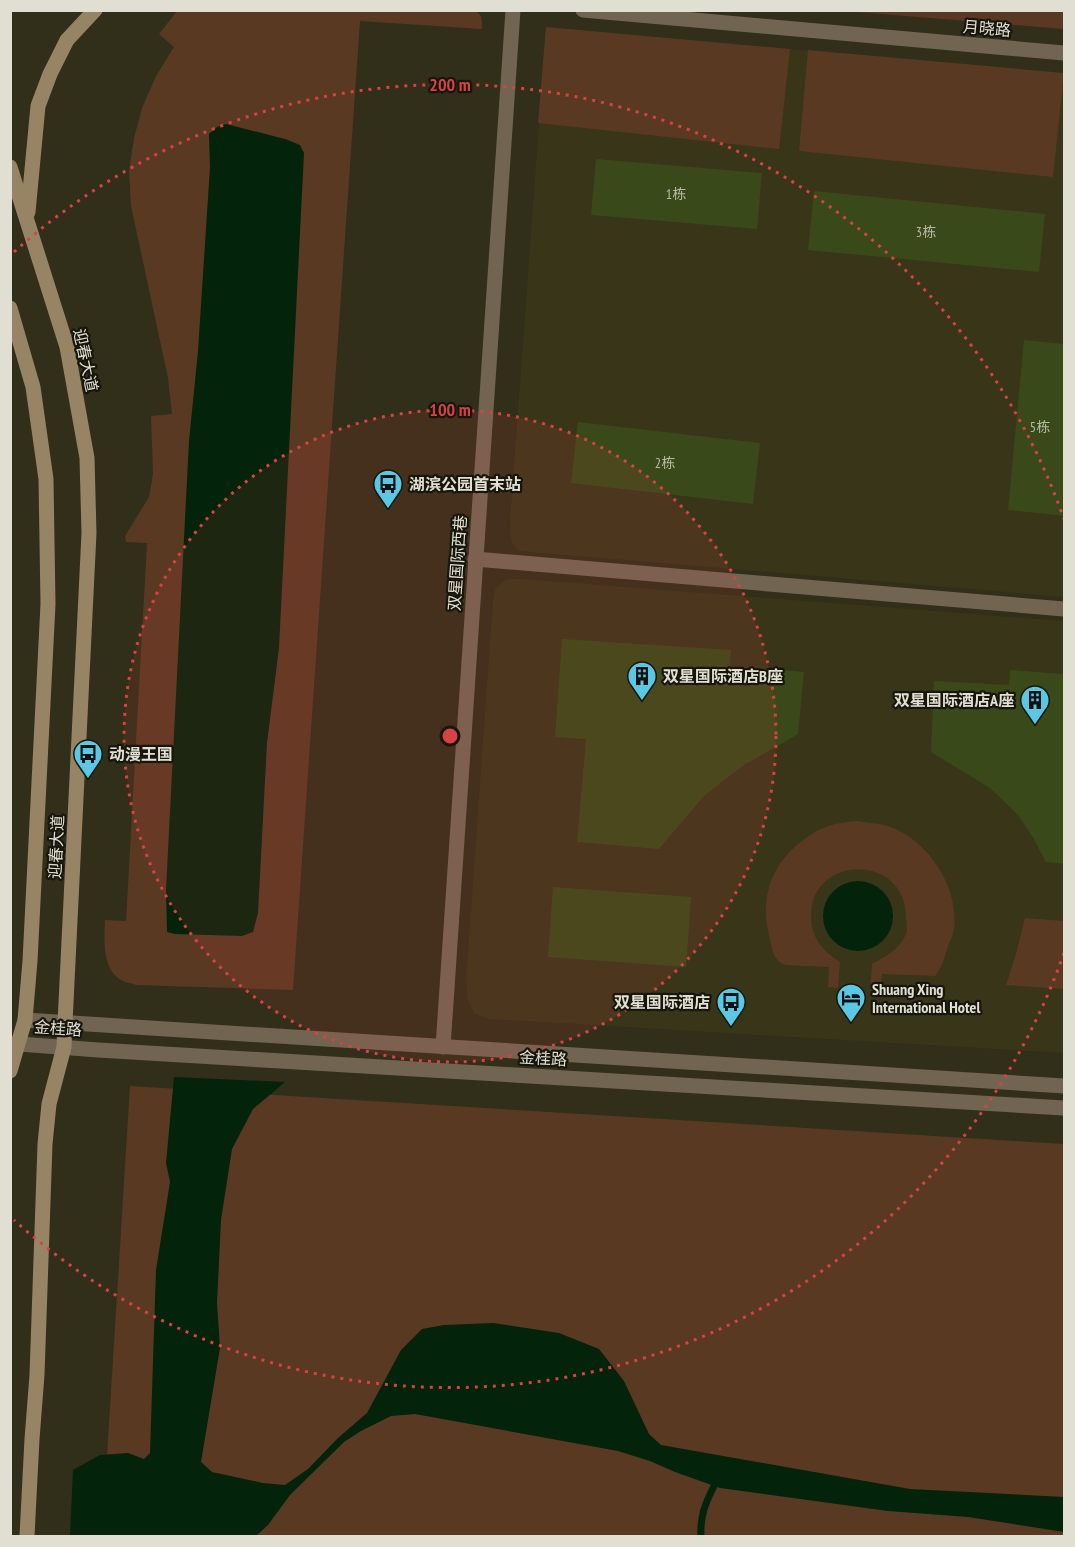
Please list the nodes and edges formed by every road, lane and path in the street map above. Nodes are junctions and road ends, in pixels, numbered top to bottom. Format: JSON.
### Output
{"nodes":[{"id":1,"x":95,"y":10,"type":"edge"},
{"id":2,"x":513,"y":10,"type":"edge"},
{"id":3,"x":583,"y":10,"type":"edge"},
{"id":4,"x":1065,"y":53,"type":"edge"},
{"id":5,"x":10,"y":167,"type":"edge"},
{"id":6,"x":27,"y":218,"type":"junction"},
{"id":7,"x":10,"y":308,"type":"edge"},
{"id":8,"x":475,"y":559,"type":"junction"},
{"id":9,"x":1065,"y":609,"type":"edge"},
{"id":10,"x":25,"y":1020,"type":"junction"},
{"id":11,"x":65,"y":1023,"type":"junction"},
{"id":12,"x":19,"y":1044,"type":"junction"},
{"id":13,"x":63,"y":1047,"type":"junction"},
{"id":14,"x":443,"y":1047,"type":"junction"},
{"id":15,"x":10,"y":1071,"type":"edge"},
{"id":16,"x":1065,"y":1086,"type":"edge"},
{"id":17,"x":1065,"y":1108,"type":"edge"},
{"id":18,"x":27,"y":1536,"type":"edge"}],
"edges":[{"from":1,"to":6,"type":"main road"},
{"from":2,"to":8,"type":"street","name":"双星国际西巷"},
{"from":3,"to":4,"type":"street","name":"月晓路"},
{"from":5,"to":6,"type":"main road","name":"迎春大道"},
{"from":6,"to":11,"type":"main road","name":"迎春大道"},
{"from":7,"to":10,"type":"main road","name":"迎春大道"},
{"from":8,"to":9,"type":"street"},
{"from":8,"to":14,"type":"street","name":"双星国际西巷"},
{"from":10,"to":11,"type":"street","name":"金桂路"},
{"from":10,"to":12,"type":"main road","name":"迎春大道"},
{"from":11,"to":13,"type":"main road","name":"迎春大道"},
{"from":11,"to":14,"type":"street","name":"金桂路"},
{"from":12,"to":13,"type":"street","name":"金桂路"},
{"from":12,"to":15,"type":"main road","name":"迎春大道"},
{"from":13,"to":17,"type":"street","name":"金桂路"},
{"from":13,"to":18,"type":"main road","name":"迎春大道"},
{"from":14,"to":16,"type":"street","name":"金桂路"}]}
